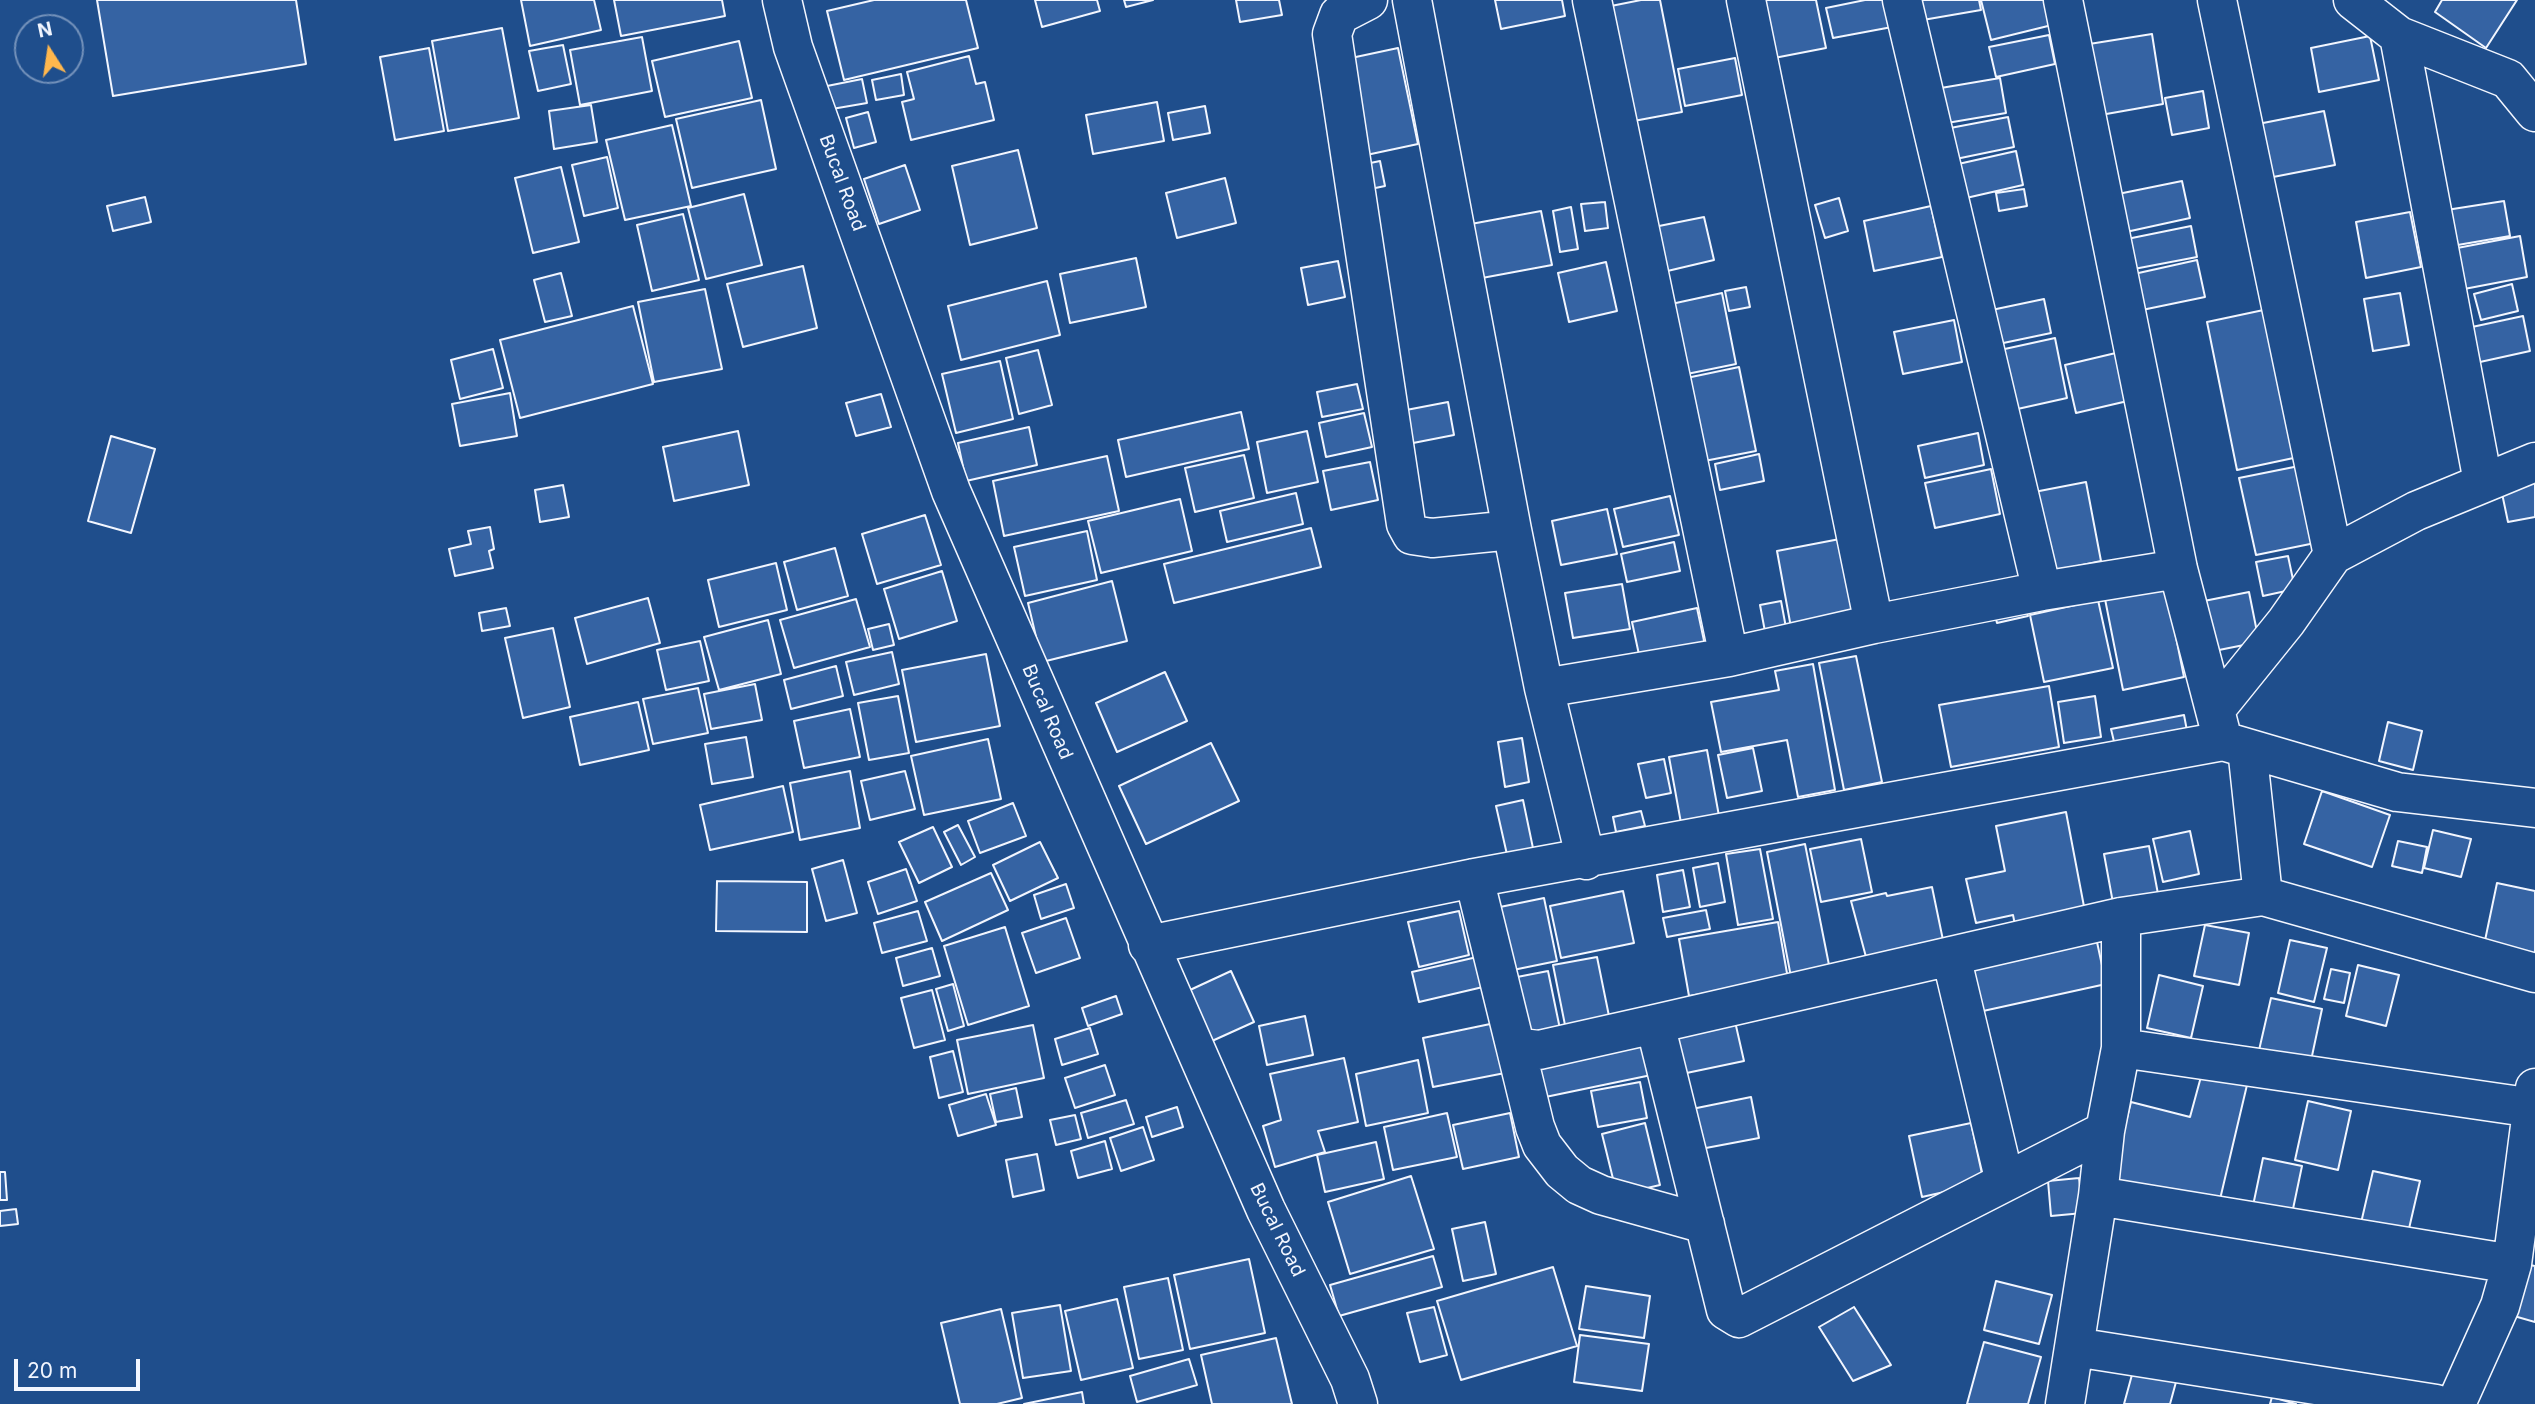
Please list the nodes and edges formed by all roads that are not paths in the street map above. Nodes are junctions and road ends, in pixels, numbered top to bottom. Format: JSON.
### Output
{"nodes":[{"id":1,"x":782,"y":0,"type":"edge"},
{"id":2,"x":1367,"y":0,"type":"edge"},
{"id":3,"x":1412,"y":0,"type":"edge"},
{"id":4,"x":1592,"y":0,"type":"edge"},
{"id":5,"x":1746,"y":0,"type":"edge"},
{"id":6,"x":1902,"y":0,"type":"edge"},
{"id":7,"x":2063,"y":0,"type":"edge"},
{"id":8,"x":2217,"y":0,"type":"edge"},
{"id":9,"x":2353,"y":0,"type":"edge"},
{"id":10,"x":2399,"y":36,"type":"junction"},
{"id":11,"x":2535,"y":112,"type":"edge"},
{"id":12,"x":2535,"y":462,"type":"edge"},
{"id":13,"x":2483,"y":482,"type":"junction"},
{"id":14,"x":1511,"y":530,"type":"junction"},
{"id":15,"x":2333,"y":555,"type":"junction"},
{"id":16,"x":2178,"y":569,"type":"junction"},
{"id":17,"x":2042,"y":591,"type":"junction"},
{"id":18,"x":1874,"y":624,"type":"junction"},
{"id":19,"x":1729,"y":657,"type":"junction"},
{"id":20,"x":1544,"y":688,"type":"junction"},
{"id":21,"x":2228,"y":733,"type":"junction"},
{"id":22,"x":2535,"y":808,"type":"edge"},
{"id":23,"x":1586,"y":860,"type":"junction"},
{"id":24,"x":1474,"y":878,"type":"junction"},
{"id":25,"x":2263,"y":896,"type":"junction"},
{"id":26,"x":2121,"y":917,"type":"junction"},
{"id":27,"x":1148,"y":945,"type":"junction"},
{"id":28,"x":1951,"y":956,"type":"junction"},
{"id":29,"x":2535,"y":973,"type":"edge"},
{"id":30,"x":1655,"y":1024,"type":"junction"},
{"id":31,"x":1515,"y":1045,"type":"junction"},
{"id":32,"x":2121,"y":1048,"type":"junction"},
{"id":33,"x":2534,"y":1098,"type":"edge"},
{"id":34,"x":2105,"y":1131,"type":"junction"},
{"id":35,"x":2006,"y":1182,"type":"junction"},
{"id":36,"x":2098,"y":1196,"type":"junction"},
{"id":37,"x":1705,"y":1224,"type":"junction"},
{"id":38,"x":2512,"y":1264,"type":"junction"},
{"id":39,"x":2075,"y":1346,"type":"junction"},
{"id":40,"x":1358,"y":1404,"type":"edge"},
{"id":41,"x":2065,"y":1404,"type":"edge"},
{"id":42,"x":2437,"y":1404,"type":"edge"},
{"id":43,"x":2456,"y":1404,"type":"edge"}],
"edges":[{"from":1,"to":27,"type":"street","name":"Bucal Road"},
{"from":2,"to":14,"type":"street"},
{"from":3,"to":14,"type":"street"},
{"from":4,"to":19,"type":"street"},
{"from":5,"to":18,"type":"street"},
{"from":6,"to":17,"type":"street"},
{"from":7,"to":16,"type":"street"},
{"from":8,"to":15,"type":"street"},
{"from":9,"to":10,"type":"street"},
{"from":10,"to":11,"type":"street"},
{"from":10,"to":13,"type":"street"},
{"from":12,"to":13,"type":"street"},
{"from":13,"to":15,"type":"street"},
{"from":14,"to":20,"type":"street"},
{"from":15,"to":21,"type":"street"},
{"from":16,"to":17,"type":"street"},
{"from":16,"to":21,"type":"street"},
{"from":17,"to":18,"type":"street"},
{"from":18,"to":19,"type":"street"},
{"from":19,"to":20,"type":"street"},
{"from":20,"to":23,"type":"street"},
{"from":21,"to":22,"type":"street"},
{"from":21,"to":23,"type":"street"},
{"from":21,"to":25,"type":"street"},
{"from":23,"to":24,"type":"street"},
{"from":24,"to":27,"type":"street"},
{"from":24,"to":31,"type":"street"},
{"from":25,"to":26,"type":"street"},
{"from":25,"to":29,"type":"street"},
{"from":26,"to":28,"type":"street"},
{"from":26,"to":32,"type":"street"},
{"from":27,"to":40,"type":"street","name":"Bucal Road"},
{"from":28,"to":30,"type":"street"},
{"from":28,"to":35,"type":"street"},
{"from":30,"to":31,"type":"street"},
{"from":30,"to":37,"type":"street"},
{"from":31,"to":37,"type":"street"},
{"from":32,"to":33,"type":"street"},
{"from":32,"to":34,"type":"street"},
{"from":33,"to":38,"type":"street"},
{"from":34,"to":35,"type":"street"},
{"from":34,"to":36,"type":"street"},
{"from":35,"to":37,"type":"street"},
{"from":36,"to":38,"type":"street"},
{"from":36,"to":39,"type":"street"},
{"from":38,"to":43,"type":"street"},
{"from":39,"to":41,"type":"street"},
{"from":39,"to":42,"type":"street"}]}
